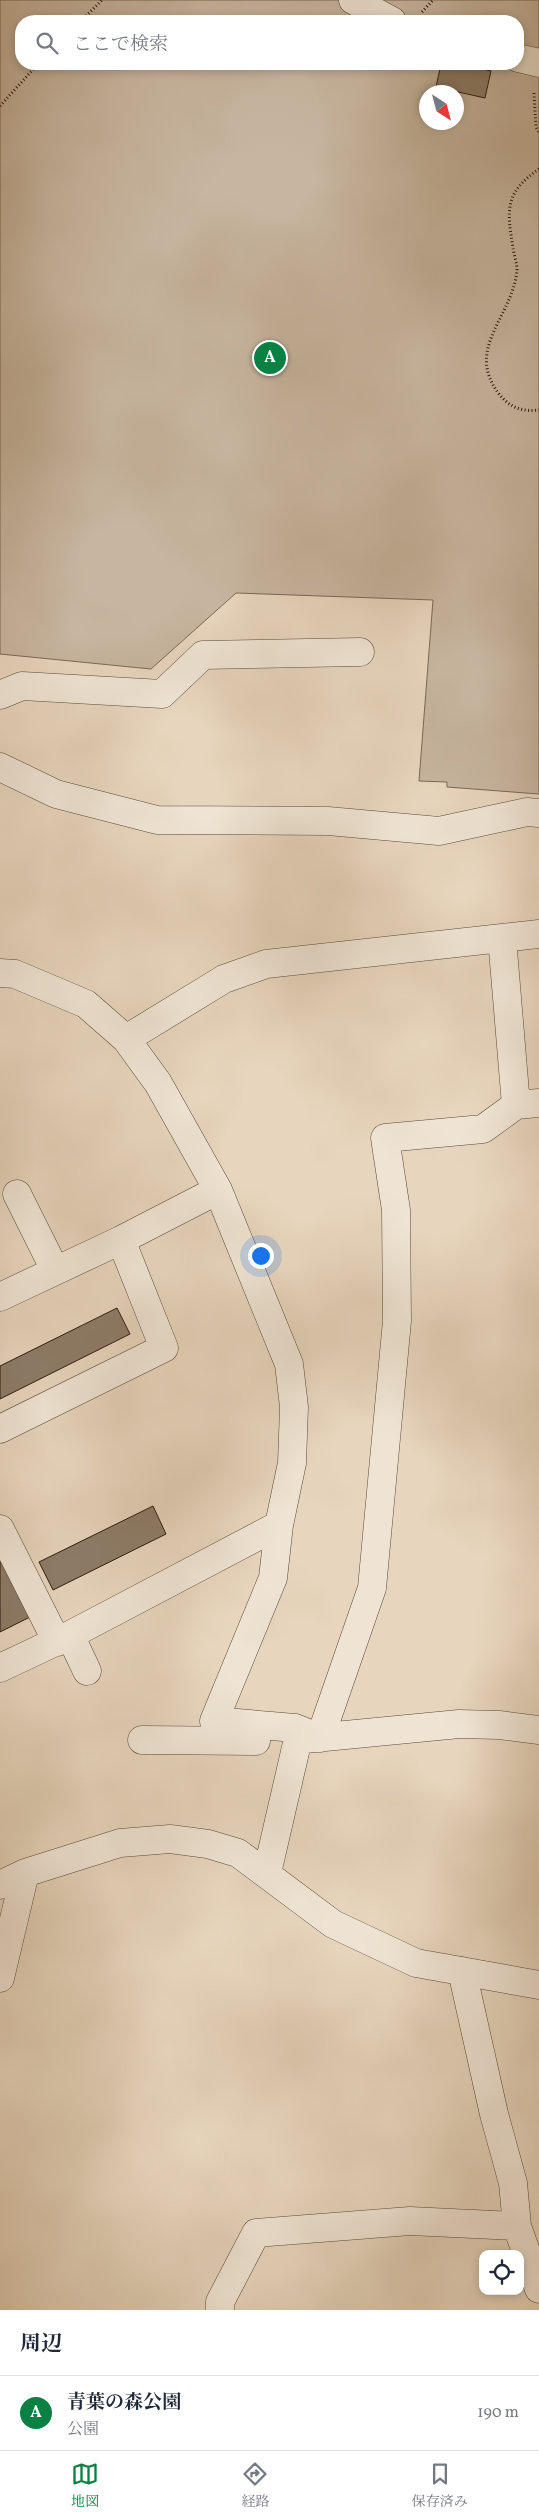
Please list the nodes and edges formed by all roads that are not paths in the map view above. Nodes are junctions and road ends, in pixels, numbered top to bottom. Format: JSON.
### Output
{"nodes":[{"id":1,"x":353,"y":0,"type":"edge"},
{"id":2,"x":381,"y":15,"type":"edge"},
{"id":3,"x":524,"y":59,"type":"edge"},
{"id":4,"x":539,"y":63,"type":"edge"},
{"id":5,"x":360,"y":652,"type":"dead end"},
{"id":6,"x":0,"y":695,"type":"edge"},
{"id":7,"x":0,"y":764,"type":"edge"},
{"id":8,"x":539,"y":814,"type":"edge"},
{"id":9,"x":539,"y":934,"type":"edge"},
{"id":10,"x":502,"y":938,"type":"junction"},
{"id":11,"x":0,"y":973,"type":"edge"},
{"id":12,"x":126,"y":1039,"type":"junction"},
{"id":13,"x":528,"y":1104,"type":"edge"},
{"id":14,"x":218,"y":1190,"type":"junction"},
{"id":15,"x":17,"y":1194,"type":"dead end"},
{"id":16,"x":120,"y":1240,"type":"junction"},
{"id":17,"x":55,"y":1270,"type":"junction"},
{"id":18,"x":0,"y":1298,"type":"edge"},
{"id":19,"x":0,"y":1429,"type":"edge"},
{"id":20,"x":279,"y":1526,"type":"junction"},
{"id":21,"x":0,"y":1529,"type":"edge"},
{"id":22,"x":63,"y":1638,"type":"junction"},
{"id":23,"x":0,"y":1668,"type":"edge"},
{"id":24,"x":87,"y":1671,"type":"dead end"},
{"id":25,"x":539,"y":1730,"type":"edge"},
{"id":26,"x":309,"y":1739,"type":"junction"},
{"id":27,"x":142,"y":1740,"type":"dead end"},
{"id":28,"x":26,"y":1873,"type":"junction"},
{"id":29,"x":267,"y":1874,"type":"junction"},
{"id":30,"x":0,"y":1885,"type":"edge"},
{"id":31,"x":462,"y":1971,"type":"junction"},
{"id":32,"x":0,"y":1978,"type":"edge"},
{"id":33,"x":539,"y":1985,"type":"edge"},
{"id":34,"x":517,"y":2226,"type":"junction"},
{"id":35,"x":539,"y":2289,"type":"edge"},
{"id":36,"x":220,"y":2306,"type":"edge"}],
"edges":[{"from":1,"to":2,"type":"street"},
{"from":3,"to":4,"type":"street"},
{"from":5,"to":6,"type":"street"},
{"from":7,"to":8,"type":"street"},
{"from":9,"to":10,"type":"street"},
{"from":10,"to":12,"type":"street"},
{"from":10,"to":13,"type":"street"},
{"from":11,"to":12,"type":"street"},
{"from":12,"to":14,"type":"street"},
{"from":13,"to":26,"type":"street"},
{"from":14,"to":16,"type":"street"},
{"from":14,"to":20,"type":"street"},
{"from":15,"to":17,"type":"street"},
{"from":16,"to":17,"type":"street"},
{"from":16,"to":19,"type":"street"},
{"from":17,"to":18,"type":"street"},
{"from":20,"to":22,"type":"street"},
{"from":20,"to":26,"type":"street"},
{"from":21,"to":22,"type":"street"},
{"from":22,"to":23,"type":"street"},
{"from":22,"to":24,"type":"street"},
{"from":25,"to":26,"type":"street"},
{"from":26,"to":27,"type":"street"},
{"from":26,"to":29,"type":"street"},
{"from":28,"to":29,"type":"street"},
{"from":28,"to":30,"type":"street"},
{"from":28,"to":32,"type":"street"},
{"from":29,"to":31,"type":"street"},
{"from":31,"to":33,"type":"street"},
{"from":31,"to":34,"type":"street"},
{"from":34,"to":35,"type":"street"},
{"from":34,"to":36,"type":"street"}]}
